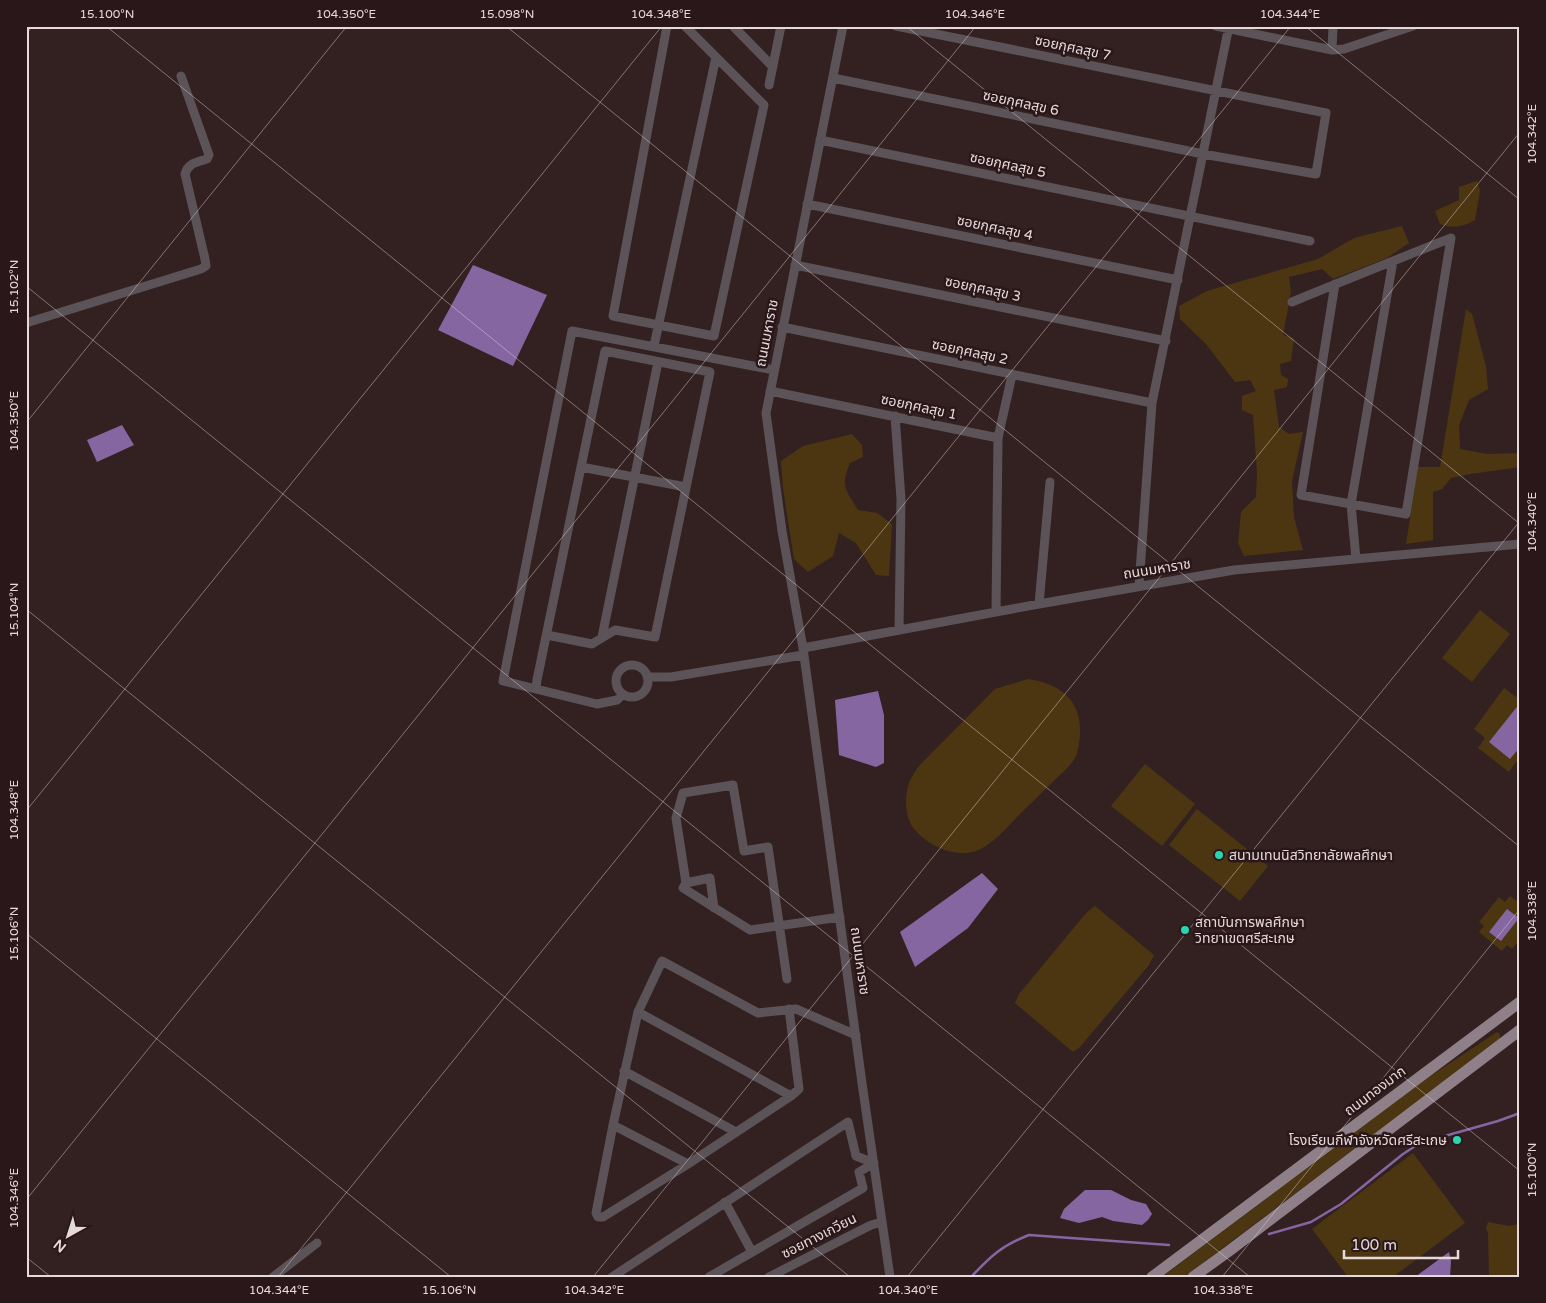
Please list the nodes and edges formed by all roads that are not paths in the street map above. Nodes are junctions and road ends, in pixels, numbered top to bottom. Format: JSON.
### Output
{"nodes":[{"id":1,"x":667,"y":26,"type":"edge"},
{"id":2,"x":686,"y":26,"type":"edge"},
{"id":3,"x":733,"y":26,"type":"edge"},
{"id":4,"x":781,"y":26,"type":"edge"},
{"id":5,"x":843,"y":26,"type":"edge"},
{"id":6,"x":896,"y":26,"type":"edge"},
{"id":7,"x":1216,"y":26,"type":"edge"},
{"id":8,"x":1333,"y":26,"type":"edge"},
{"id":9,"x":1413,"y":26,"type":"edge"},
{"id":10,"x":1229,"y":28,"type":"edge"},
{"id":11,"x":1332,"y":50,"type":"junction"},
{"id":12,"x":716,"y":57,"type":"junction"},
{"id":13,"x":773,"y":67,"type":"junction"},
{"id":14,"x":181,"y":76,"type":"dead end"},
{"id":15,"x":833,"y":78,"type":"junction"},
{"id":16,"x":769,"y":85,"type":"dead end"},
{"id":17,"x":1216,"y":92,"type":"junction"},
{"id":18,"x":820,"y":140,"type":"junction"},
{"id":19,"x":1203,"y":154,"type":"junction"},
{"id":20,"x":808,"y":204,"type":"junction"},
{"id":21,"x":1190,"y":216,"type":"junction"},
{"id":22,"x":1310,"y":241,"type":"dead end"},
{"id":23,"x":1393,"y":261,"type":"junction"},
{"id":24,"x":795,"y":265,"type":"junction"},
{"id":25,"x":1178,"y":280,"type":"junction"},
{"id":26,"x":1335,"y":284,"type":"junction"},
{"id":27,"x":1292,"y":302,"type":"dead end"},
{"id":28,"x":26,"y":323,"type":"edge"},
{"id":29,"x":659,"y":326,"type":"junction"},
{"id":30,"x":782,"y":327,"type":"junction"},
{"id":31,"x":1166,"y":341,"type":"junction"},
{"id":32,"x":654,"y":346,"type":"junction"},
{"id":33,"x":658,"y":362,"type":"junction"},
{"id":34,"x":774,"y":370,"type":"junction"},
{"id":35,"x":1012,"y":375,"type":"junction"},
{"id":36,"x":770,"y":391,"type":"junction"},
{"id":37,"x":1152,"y":403,"type":"junction"},
{"id":38,"x":895,"y":416,"type":"junction"},
{"id":39,"x":998,"y":438,"type":"junction"},
{"id":40,"x":581,"y":467,"type":"junction"},
{"id":41,"x":634,"y":477,"type":"junction"},
{"id":42,"x":1050,"y":482,"type":"dead end"},
{"id":43,"x":686,"y":487,"type":"junction"},
{"id":44,"x":1351,"y":504,"type":"junction"},
{"id":45,"x":1520,"y":544,"type":"edge"},
{"id":46,"x":1356,"y":559,"type":"junction"},
{"id":47,"x":1139,"y":586,"type":"junction"},
{"id":48,"x":1040,"y":604,"type":"junction"},
{"id":49,"x":996,"y":612,"type":"junction"},
{"id":50,"x":899,"y":630,"type":"junction"},
{"id":51,"x":547,"y":635,"type":"junction"},
{"id":52,"x":602,"y":637,"type":"junction"},
{"id":53,"x":803,"y":652,"type":"junction"},
{"id":54,"x":648,"y":677,"type":"junction"},
{"id":55,"x":536,"y":689,"type":"junction"},
{"id":56,"x":623,"y":694,"type":"junction"},
{"id":57,"x":686,"y":883,"type":"junction"},
{"id":58,"x":714,"y":908,"type":"junction"},
{"id":59,"x":840,"y":917,"type":"junction"},
{"id":60,"x":779,"y":926,"type":"junction"},
{"id":61,"x":786,"y":979,"type":"dead end"},
{"id":62,"x":1520,"y":1002,"type":"edge"},
{"id":63,"x":789,"y":1009,"type":"junction"},
{"id":64,"x":638,"y":1012,"type":"junction"},
{"id":65,"x":1500,"y":1017,"type":"junction"},
{"id":66,"x":1516,"y":1033,"type":"edge"},
{"id":67,"x":856,"y":1035,"type":"junction"},
{"id":68,"x":624,"y":1071,"type":"junction"},
{"id":69,"x":791,"y":1096,"type":"junction"},
{"id":70,"x":613,"y":1125,"type":"junction"},
{"id":71,"x":736,"y":1132,"type":"junction"},
{"id":72,"x":874,"y":1163,"type":"junction"},
{"id":73,"x":688,"y":1164,"type":"junction"},
{"id":74,"x":725,"y":1202,"type":"junction"},
{"id":75,"x":882,"y":1222,"type":"junction"},
{"id":76,"x":317,"y":1243,"type":"dead end"},
{"id":77,"x":752,"y":1252,"type":"junction"},
{"id":78,"x":274,"y":1277,"type":"edge"},
{"id":79,"x":612,"y":1277,"type":"edge"},
{"id":80,"x":709,"y":1277,"type":"edge"},
{"id":81,"x":769,"y":1277,"type":"edge"},
{"id":82,"x":890,"y":1277,"type":"edge"},
{"id":83,"x":1152,"y":1277,"type":"edge"},
{"id":84,"x":1193,"y":1277,"type":"edge"}],
"edges":[{"from":1,"to":29,"type":"street"},
{"from":2,"to":12,"type":"street"},
{"from":3,"to":13,"type":"street"},
{"from":4,"to":13,"type":"street"},
{"from":5,"to":15,"type":"street","name":"ถนนมหาราช"},
{"from":6,"to":17,"type":"street","name":"ซอยกุศลสุข 7"},
{"from":7,"to":10,"type":"street"},
{"from":8,"to":11,"type":"street"},
{"from":9,"to":11,"type":"street"},
{"from":10,"to":11,"type":"street"},
{"from":10,"to":17,"type":"street"},
{"from":12,"to":29,"type":"street"},
{"from":12,"to":29,"type":"street"},
{"from":13,"to":16,"type":"street"},
{"from":14,"to":28,"type":"street"},
{"from":15,"to":18,"type":"street","name":"ถนนมหาราช"},
{"from":15,"to":19,"type":"street","name":"ซอยกุศลสุข 6"},
{"from":17,"to":19,"type":"street"},
{"from":17,"to":19,"type":"street","name":"ซอยกุศลสุข 7"},
{"from":18,"to":20,"type":"street","name":"ถนนมหาราช"},
{"from":18,"to":21,"type":"street","name":"ซอยกุศลสุข 5"},
{"from":19,"to":21,"type":"street"},
{"from":20,"to":24,"type":"street","name":"ถนนมหาราช"},
{"from":20,"to":25,"type":"street","name":"ซอยกุศลสุข 4"},
{"from":21,"to":22,"type":"street","name":"ซอยกุศลสุข 5"},
{"from":21,"to":25,"type":"street"},
{"from":23,"to":26,"type":"street"},
{"from":23,"to":44,"type":"street"},
{"from":23,"to":44,"type":"street"},
{"from":24,"to":30,"type":"street","name":"ถนนมหาราช"},
{"from":24,"to":31,"type":"street","name":"ซอยกุศลสุข 3"},
{"from":25,"to":31,"type":"street"},
{"from":26,"to":27,"type":"street"},
{"from":26,"to":44,"type":"street"},
{"from":29,"to":32,"type":"street"},
{"from":30,"to":34,"type":"street","name":"ถนนมหาราช"},
{"from":30,"to":35,"type":"street","name":"ซอยกุศลสุข 2"},
{"from":31,"to":37,"type":"street"},
{"from":32,"to":34,"type":"street"},
{"from":32,"to":55,"type":"street"},
{"from":33,"to":40,"type":"street"},
{"from":33,"to":41,"type":"street"},
{"from":33,"to":43,"type":"street"},
{"from":34,"to":36,"type":"street","name":"ถนนมหาราช"},
{"from":35,"to":37,"type":"street","name":"ซอยกุศลสุข 2"},
{"from":35,"to":39,"type":"street"},
{"from":36,"to":38,"type":"street","name":"ซอยกุศลสุข 1"},
{"from":36,"to":53,"type":"street","name":"ถนนมหาราช"},
{"from":37,"to":47,"type":"street"},
{"from":38,"to":39,"type":"street","name":"ซอยกุศลสุข 1"},
{"from":38,"to":50,"type":"street"},
{"from":39,"to":49,"type":"street"},
{"from":40,"to":41,"type":"street"},
{"from":40,"to":51,"type":"street"},
{"from":41,"to":43,"type":"street"},
{"from":41,"to":52,"type":"street"},
{"from":42,"to":48,"type":"street"},
{"from":43,"to":52,"type":"street"},
{"from":44,"to":46,"type":"street"},
{"from":45,"to":46,"type":"street","name":"ถนนมหาราช"},
{"from":46,"to":47,"type":"street","name":"ถนนมหาราช"},
{"from":47,"to":48,"type":"street","name":"ถนนมหาราช"},
{"from":48,"to":49,"type":"street","name":"ถนนมหาราช"},
{"from":49,"to":50,"type":"street","name":"ถนนมหาราช"},
{"from":50,"to":53,"type":"street","name":"ถนนมหาราช"},
{"from":51,"to":52,"type":"street"},
{"from":51,"to":55,"type":"street"},
{"from":53,"to":54,"type":"street"},
{"from":53,"to":59,"type":"street","name":"ถนนมหาราช"},
{"from":54,"to":56,"type":"street"},
{"from":54,"to":56,"type":"street"},
{"from":55,"to":56,"type":"street"},
{"from":57,"to":58,"type":"street"},
{"from":57,"to":58,"type":"street"},
{"from":57,"to":60,"type":"street"},
{"from":58,"to":60,"type":"street"},
{"from":59,"to":60,"type":"street"},
{"from":59,"to":67,"type":"street","name":"ถนนมหาราช"},
{"from":60,"to":61,"type":"street"},
{"from":62,"to":65,"type":"main road","name":"ถนนทองมาก"},
{"from":63,"to":64,"type":"street"},
{"from":63,"to":67,"type":"street"},
{"from":63,"to":69,"type":"street"},
{"from":64,"to":68,"type":"street"},
{"from":64,"to":69,"type":"street"},
{"from":65,"to":66,"type":"main road"},
{"from":65,"to":83,"type":"main road","name":"ถนนทองมาก"},
{"from":66,"to":84,"type":"main road"},
{"from":67,"to":72,"type":"street","name":"ถนนมหาราช"},
{"from":68,"to":70,"type":"street"},
{"from":68,"to":71,"type":"street"},
{"from":69,"to":71,"type":"street"},
{"from":70,"to":73,"type":"street"},
{"from":70,"to":73,"type":"street"},
{"from":71,"to":73,"type":"street"},
{"from":72,"to":74,"type":"street"},
{"from":72,"to":75,"type":"street","name":"ถนนมหาราช"},
{"from":72,"to":77,"type":"street"},
{"from":74,"to":77,"type":"street"},
{"from":74,"to":79,"type":"street"},
{"from":75,"to":81,"type":"street","name":"ซอยทางเกวียน"},
{"from":75,"to":82,"type":"street","name":"ถนนมหาราช"},
{"from":76,"to":78,"type":"street"},
{"from":77,"to":80,"type":"street"}]}
